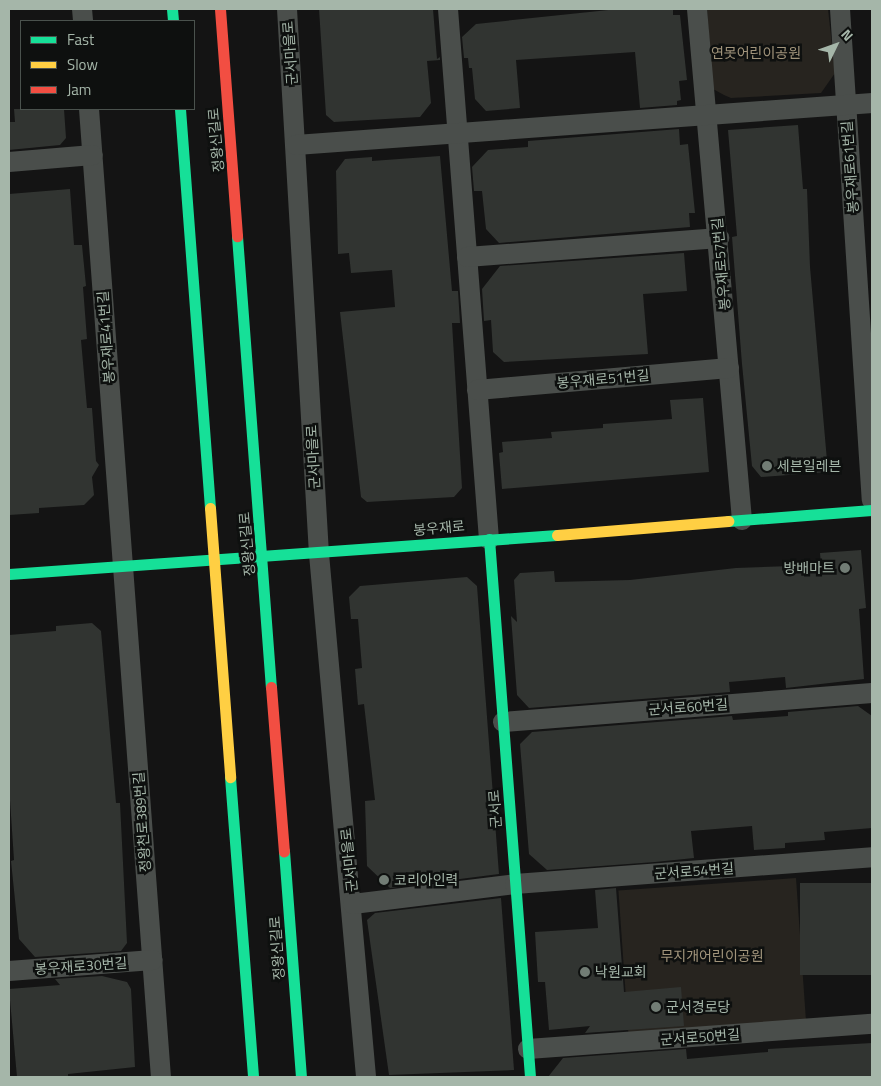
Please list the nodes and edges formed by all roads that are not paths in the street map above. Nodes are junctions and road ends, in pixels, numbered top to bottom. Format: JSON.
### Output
{"nodes":[{"id":1,"x":220,"y":9,"type":"edge"},
{"id":2,"x":287,"y":9,"type":"edge"},
{"id":3,"x":448,"y":9,"type":"edge"},
{"id":4,"x":697,"y":9,"type":"edge"},
{"id":5,"x":840,"y":9,"type":"edge"},
{"id":6,"x":872,"y":103,"type":"edge"},
{"id":7,"x":846,"y":105,"type":"junction"},
{"id":8,"x":89,"y":110,"type":"edge"},
{"id":9,"x":180,"y":110,"type":"edge"},
{"id":10,"x":708,"y":113,"type":"junction"},
{"id":11,"x":458,"y":132,"type":"junction"},
{"id":12,"x":296,"y":145,"type":"junction"},
{"id":13,"x":92,"y":155,"type":"junction"},
{"id":14,"x":9,"y":162,"type":"edge"},
{"id":15,"x":863,"y":228,"type":"edge"},
{"id":16,"x":719,"y":238,"type":"junction"},
{"id":17,"x":467,"y":257,"type":"junction"},
{"id":18,"x":868,"y":366,"type":"edge"},
{"id":19,"x":729,"y":368,"type":"junction"},
{"id":20,"x":477,"y":390,"type":"junction"},
{"id":21,"x":872,"y":500,"type":"edge"},
{"id":22,"x":872,"y":510,"type":"edge"},
{"id":23,"x":742,"y":520,"type":"junction"},
{"id":24,"x":489,"y":539,"type":"junction"},
{"id":25,"x":319,"y":554,"type":"junction"},
{"id":26,"x":263,"y":556,"type":"junction"},
{"id":27,"x":215,"y":559,"type":"junction"},
{"id":28,"x":123,"y":566,"type":"junction"},
{"id":29,"x":9,"y":574,"type":"edge"},
{"id":30,"x":872,"y":693,"type":"edge"},
{"id":31,"x":503,"y":722,"type":"junction"},
{"id":32,"x":872,"y":857,"type":"edge"},
{"id":33,"x":515,"y":884,"type":"junction"},
{"id":34,"x":353,"y":904,"type":"junction"},
{"id":35,"x":153,"y":960,"type":"junction"},
{"id":36,"x":9,"y":971,"type":"edge"},
{"id":37,"x":872,"y":1024,"type":"edge"},
{"id":38,"x":528,"y":1049,"type":"junction"},
{"id":39,"x":161,"y":1077,"type":"edge"},
{"id":40,"x":253,"y":1077,"type":"edge"},
{"id":41,"x":301,"y":1077,"type":"edge"},
{"id":42,"x":366,"y":1077,"type":"edge"},
{"id":43,"x":530,"y":1077,"type":"edge"}],
"edges":[{"from":1,"to":26,"type":"street","name":"정왕신길로"},
{"from":2,"to":12,"type":"street","name":"군서마을로"},
{"from":3,"to":11,"type":"street"},
{"from":4,"to":10,"type":"street","name":"봉우재로57번길"},
{"from":5,"to":7,"type":"street","name":"봉우재로61번길"},
{"from":6,"to":7,"type":"street","name":"봉우재로61번길"},
{"from":7,"to":10,"type":"street"},
{"from":7,"to":15,"type":"street","name":"봉우재로61번길"},
{"from":8,"to":13,"type":"street","name":"봉우재로41번길"},
{"from":9,"to":27,"type":"street"},
{"from":10,"to":11,"type":"street"},
{"from":10,"to":16,"type":"street","name":"봉우재로57번길"},
{"from":11,"to":12,"type":"street"},
{"from":11,"to":17,"type":"street"},
{"from":12,"to":25,"type":"street","name":"군서마을로"},
{"from":13,"to":14,"type":"street"},
{"from":13,"to":28,"type":"street","name":"봉우재로41번길"},
{"from":15,"to":18,"type":"street","name":"봉우재로61번길"},
{"from":16,"to":17,"type":"street"},
{"from":16,"to":19,"type":"street","name":"봉우재로57번길"},
{"from":17,"to":20,"type":"street"},
{"from":18,"to":21,"type":"street","name":"봉우재로61번길"},
{"from":19,"to":20,"type":"street","name":"봉우재로51번길"},
{"from":19,"to":23,"type":"street","name":"봉우재로57번길"},
{"from":20,"to":24,"type":"street"},
{"from":22,"to":23,"type":"street","name":"봉우재로"},
{"from":23,"to":24,"type":"street","name":"봉우재로"},
{"from":24,"to":25,"type":"street","name":"봉우재로"},
{"from":24,"to":31,"type":"street","name":"군서로"},
{"from":25,"to":26,"type":"street","name":"봉우재로"},
{"from":25,"to":34,"type":"street","name":"군서마을로"},
{"from":26,"to":27,"type":"street","name":"봉우재로"},
{"from":26,"to":41,"type":"street","name":"정왕신길로"},
{"from":27,"to":28,"type":"street","name":"봉우재로"},
{"from":27,"to":40,"type":"street"},
{"from":28,"to":29,"type":"street","name":"봉우재로"},
{"from":28,"to":35,"type":"street","name":"정왕천로389번길"},
{"from":30,"to":31,"type":"street","name":"군서로60번길"},
{"from":31,"to":33,"type":"street","name":"군서로"},
{"from":32,"to":33,"type":"street","name":"군서로54번길"},
{"from":33,"to":34,"type":"street","name":"군서마을로"},
{"from":33,"to":38,"type":"street","name":"군서로"},
{"from":34,"to":42,"type":"street","name":"군서마을로"},
{"from":35,"to":36,"type":"street","name":"봉우재로30번길"},
{"from":35,"to":39,"type":"street","name":"정왕천로389번길"},
{"from":37,"to":38,"type":"street","name":"군서로50번길"},
{"from":38,"to":43,"type":"street","name":"군서로"}]}
